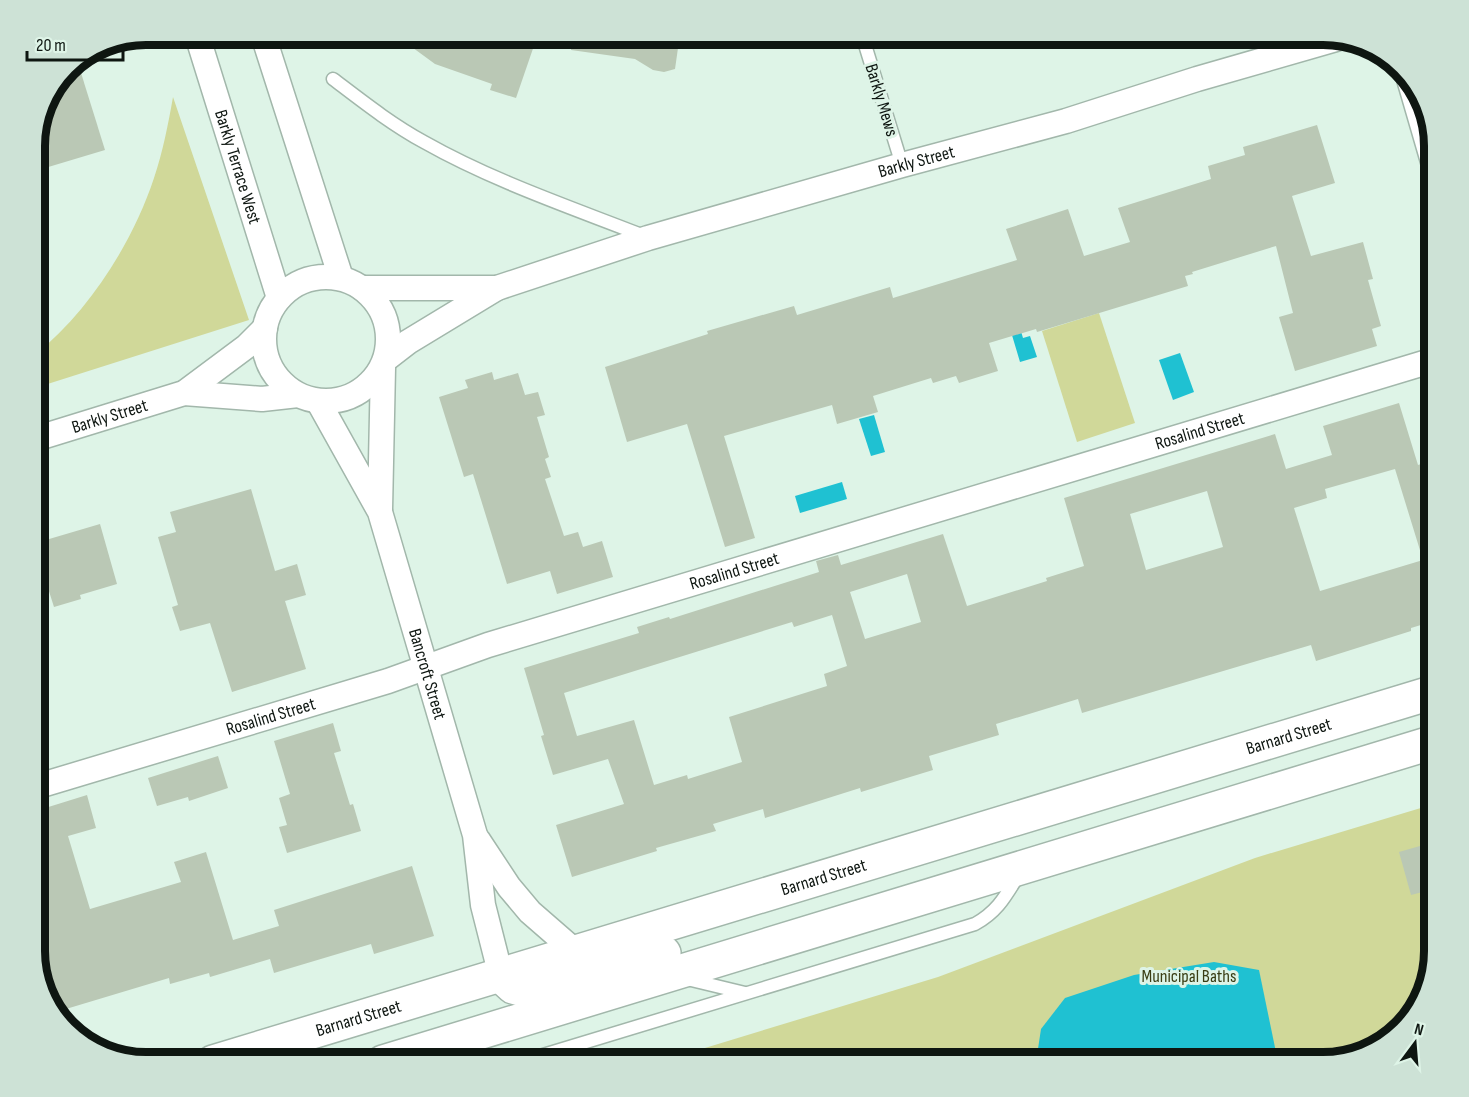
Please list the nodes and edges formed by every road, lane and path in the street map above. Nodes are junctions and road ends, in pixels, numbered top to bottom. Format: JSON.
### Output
{"nodes":[{"id":1,"x":201,"y":45,"type":"edge"},
{"id":2,"x":267,"y":45,"type":"edge"},
{"id":3,"x":865,"y":45,"type":"edge"},
{"id":4,"x":1315,"y":45,"type":"edge"},
{"id":5,"x":333,"y":79,"type":"dead end"},
{"id":6,"x":902,"y":165,"type":"junction"},
{"id":7,"x":648,"y":238,"type":"junction"},
{"id":8,"x":352,"y":283,"type":"junction"},
{"id":9,"x":497,"y":288,"type":"junction"},
{"id":10,"x":279,"y":298,"type":"junction"},
{"id":11,"x":265,"y":328,"type":"junction"},
{"id":12,"x":384,"y":363,"type":"junction"},
{"id":13,"x":1424,"y":363,"type":"edge"},
{"id":14,"x":184,"y":393,"type":"junction"},
{"id":15,"x":308,"y":398,"type":"junction"},
{"id":16,"x":45,"y":436,"type":"edge"},
{"id":17,"x":380,"y":512,"type":"junction"},
{"id":18,"x":426,"y":666,"type":"junction"},
{"id":19,"x":1424,"y":695,"type":"edge"},
{"id":20,"x":1424,"y":745,"type":"edge"},
{"id":21,"x":45,"y":783,"type":"edge"},
{"id":22,"x":1167,"y":823,"type":"junction"},
{"id":23,"x":475,"y":835,"type":"junction"},
{"id":24,"x":1023,"y":868,"type":"junction"},
{"id":25,"x":843,"y":871,"type":"junction"},
{"id":26,"x":804,"y":934,"type":"junction"},
{"id":27,"x":576,"y":952,"type":"junction"},
{"id":28,"x":669,"y":975,"type":"junction"},
{"id":29,"x":501,"y":976,"type":"junction"},
{"id":30,"x":747,"y":993,"type":"junction"},
{"id":31,"x":246,"y":1052,"type":"edge"},
{"id":32,"x":416,"y":1052,"type":"edge"},
{"id":33,"x":553,"y":1052,"type":"edge"}],
"edges":[{"from":1,"to":10,"type":"street","name":"Barkly Terrace West"},
{"from":2,"to":8,"type":"street"},
{"from":3,"to":6,"type":"lane","name":"Barkly Mews"},
{"from":4,"to":6,"type":"street","name":"Barkly Street"},
{"from":5,"to":7,"type":"lane"},
{"from":6,"to":7,"type":"street","name":"Barkly Street"},
{"from":7,"to":9,"type":"street","name":"Barkly Street"},
{"from":8,"to":9,"type":"street","name":"Barkly Street"},
{"from":8,"to":10,"type":"street"},
{"from":8,"to":12,"type":"street"},
{"from":9,"to":12,"type":"street","name":"Barkly Street"},
{"from":10,"to":11,"type":"street"},
{"from":11,"to":14,"type":"street","name":"Barkly Street"},
{"from":11,"to":15,"type":"street"},
{"from":12,"to":15,"type":"street"},
{"from":12,"to":17,"type":"street","name":"Bancroft Street"},
{"from":13,"to":18,"type":"street","name":"Rosalind Street"},
{"from":14,"to":15,"type":"street","name":"Barkly Street"},
{"from":14,"to":16,"type":"street","name":"Barkly Street"},
{"from":15,"to":17,"type":"street","name":"Bancroft Street"},
{"from":17,"to":18,"type":"street","name":"Bancroft Street"},
{"from":18,"to":21,"type":"street","name":"Rosalind Street"},
{"from":18,"to":23,"type":"street","name":"Bancroft Street"},
{"from":19,"to":25,"type":"main road","name":"Barnard Street"},
{"from":20,"to":22,"type":"main road"},
{"from":22,"to":24,"type":"main road"},
{"from":22,"to":25,"type":"main road"},
{"from":23,"to":27,"type":"street","name":"Bancroft Street"},
{"from":23,"to":29,"type":"street","name":"Bancroft Street"},
{"from":24,"to":26,"type":"main road"},
{"from":24,"to":30,"type":"lane"},
{"from":25,"to":27,"type":"main road","name":"Barnard Street"},
{"from":26,"to":28,"type":"main road"},
{"from":26,"to":29,"type":"main road"},
{"from":27,"to":29,"type":"main road","name":"Barnard Street"},
{"from":28,"to":30,"type":"lane"},
{"from":28,"to":32,"type":"main road"},
{"from":29,"to":31,"type":"main road","name":"Barnard Street"},
{"from":30,"to":33,"type":"lane"}]}
